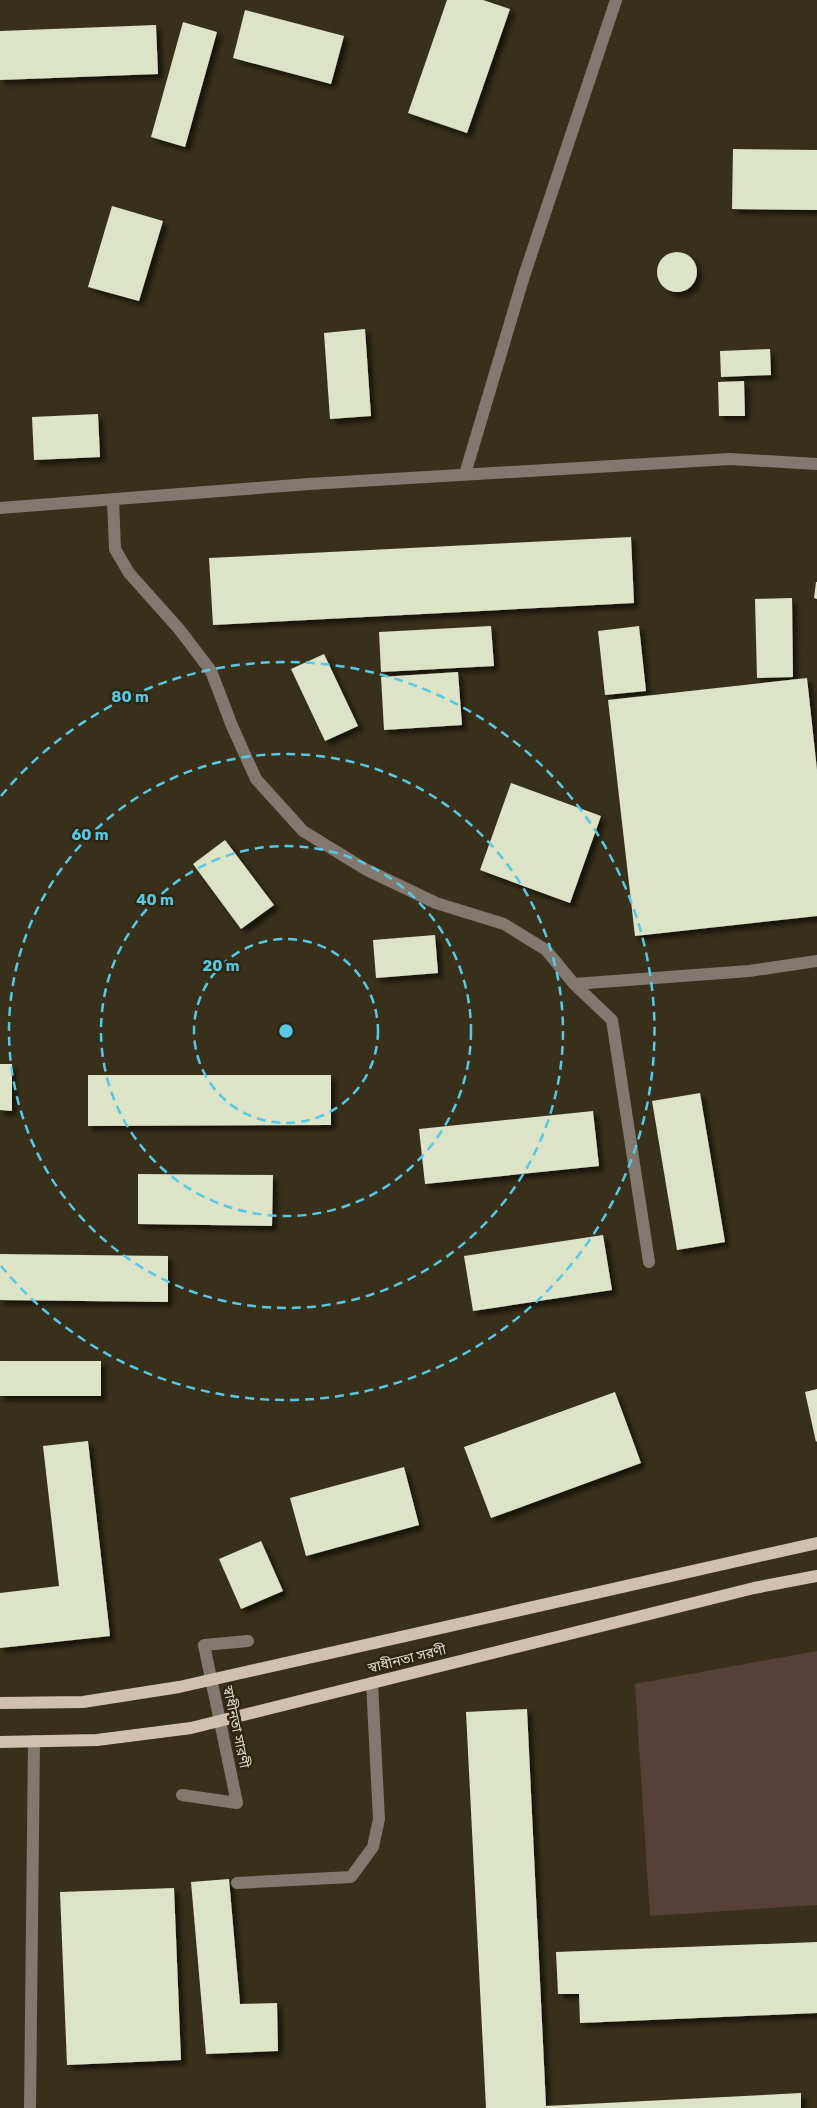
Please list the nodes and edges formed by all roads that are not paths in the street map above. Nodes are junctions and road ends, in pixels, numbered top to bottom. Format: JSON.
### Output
{"nodes":[{"id":1,"x":616,"y":0,"type":"edge"},
{"id":2,"x":817,"y":464,"type":"edge"},
{"id":3,"x":465,"y":474,"type":"junction"},
{"id":4,"x":113,"y":499,"type":"junction"},
{"id":5,"x":0,"y":508,"type":"edge"},
{"id":6,"x":817,"y":961,"type":"edge"},
{"id":7,"x":574,"y":984,"type":"junction"},
{"id":8,"x":649,"y":1262,"type":"dead end"},
{"id":9,"x":817,"y":1543,"type":"edge"},
{"id":10,"x":817,"y":1576,"type":"edge"},
{"id":11,"x":248,"y":1641,"type":"dead end"},
{"id":12,"x":372,"y":1683,"type":"junction"},
{"id":13,"x":0,"y":1704,"type":"edge"},
{"id":14,"x":34,"y":1741,"type":"junction"},
{"id":15,"x":0,"y":1742,"type":"edge"},
{"id":16,"x":182,"y":1795,"type":"dead end"},
{"id":17,"x":237,"y":1883,"type":"dead end"},
{"id":18,"x":30,"y":2108,"type":"edge"}],
"edges":[{"from":1,"to":3,"type":"street"},
{"from":2,"to":3,"type":"street"},
{"from":3,"to":4,"type":"street"},
{"from":4,"to":5,"type":"street"},
{"from":4,"to":7,"type":"street"},
{"from":6,"to":7,"type":"street"},
{"from":7,"to":8,"type":"street"},
{"from":9,"to":13,"type":"main road","name":"স্বাধীনতা সরণী"},
{"from":10,"to":12,"type":"main road","name":"স্বাধীনতা সরণী"},
{"from":11,"to":16,"type":"street","name":"স্বাধীনতা সারণী"},
{"from":12,"to":14,"type":"main road","name":"স্বাধীনতা সরণী"},
{"from":12,"to":17,"type":"street"},
{"from":14,"to":15,"type":"main road","name":"স্বাধীনতা সরণী"},
{"from":14,"to":18,"type":"street"}]}
